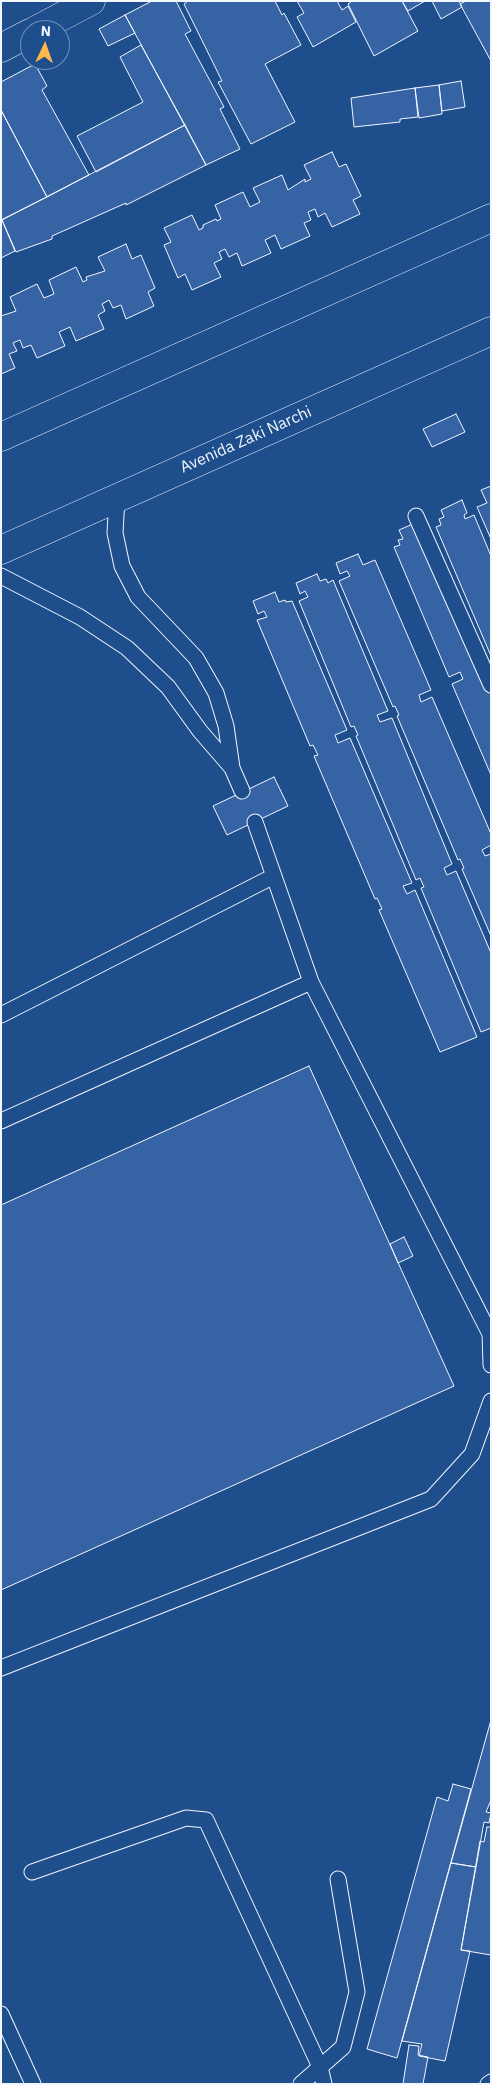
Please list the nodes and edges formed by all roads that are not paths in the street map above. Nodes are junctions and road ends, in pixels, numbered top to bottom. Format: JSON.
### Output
{"nodes":[{"id":1,"x":91,"y":1,"type":"edge"},
{"id":2,"x":55,"y":20,"type":"edge"},
{"id":3,"x":20,"y":38,"type":"edge"},
{"id":4,"x":1,"y":48,"type":"edge"},
{"id":5,"x":491,"y":218,"type":"edge"},
{"id":6,"x":491,"y":331,"type":"edge"},
{"id":7,"x":1,"y":437,"type":"edge"},
{"id":8,"x":117,"y":498,"type":"junction"},
{"id":9,"x":416,"y":516,"type":"dead end"},
{"id":10,"x":5,"y":545,"type":"edge"},
{"id":11,"x":1,"y":576,"type":"edge"},
{"id":12,"x":491,"y":686,"type":"edge"},
{"id":13,"x":232,"y":768,"type":"junction"},
{"id":14,"x":242,"y":791,"type":"dead end"},
{"id":15,"x":255,"y":822,"type":"dead end"},
{"id":16,"x":274,"y":876,"type":"junction"},
{"id":17,"x":311,"y":982,"type":"junction"},
{"id":18,"x":1,"y":1015,"type":"edge"},
{"id":19,"x":1,"y":1121,"type":"edge"},
{"id":20,"x":491,"y":1365,"type":"edge"},
{"id":21,"x":491,"y":1401,"type":"edge"},
{"id":22,"x":1,"y":1668,"type":"edge"},
{"id":23,"x":32,"y":1872,"type":"dead end"},
{"id":24,"x":338,"y":1879,"type":"dead end"},
{"id":25,"x":1,"y":2014,"type":"edge"},
{"id":26,"x":320,"y":2067,"type":"junction"},
{"id":27,"x":33,"y":2084,"type":"edge"},
{"id":28,"x":301,"y":2084,"type":"edge"},
{"id":29,"x":324,"y":2084,"type":"edge"}],
"edges":[{"from":1,"to":2,"type":"main road"},
{"from":3,"to":4,"type":"main road"},
{"from":5,"to":7,"type":"main road"},
{"from":6,"to":8,"type":"main road","name":"Avenida Zaki Narchi"},
{"from":8,"to":10,"type":"main road","name":"Avenida Zaki Narchi"},
{"from":8,"to":13,"type":"lane"},
{"from":9,"to":12,"type":"lane"},
{"from":11,"to":13,"type":"lane"},
{"from":13,"to":14,"type":"lane"},
{"from":15,"to":16,"type":"lane"},
{"from":16,"to":17,"type":"lane"},
{"from":16,"to":18,"type":"lane"},
{"from":17,"to":19,"type":"lane"},
{"from":17,"to":20,"type":"lane"},
{"from":21,"to":22,"type":"lane"},
{"from":23,"to":26,"type":"lane"},
{"from":24,"to":26,"type":"lane"},
{"from":25,"to":27,"type":"lane"},
{"from":26,"to":28,"type":"lane"},
{"from":26,"to":29,"type":"lane"}]}
